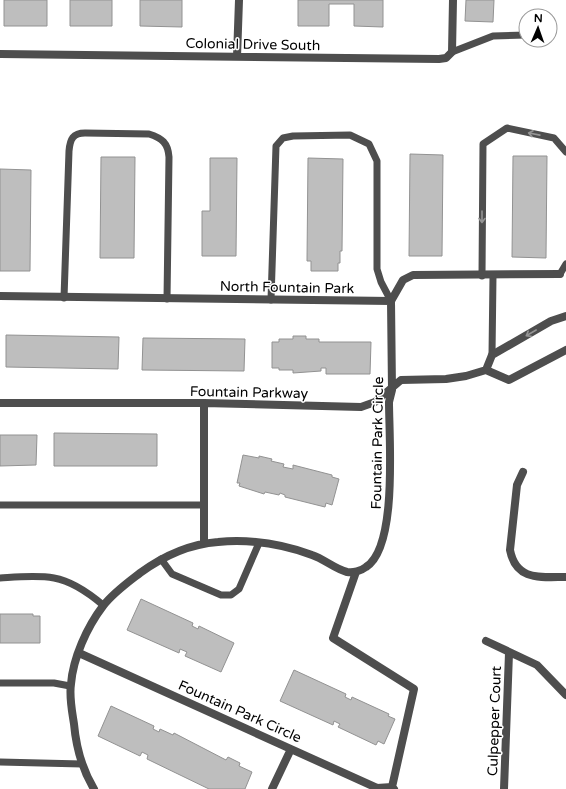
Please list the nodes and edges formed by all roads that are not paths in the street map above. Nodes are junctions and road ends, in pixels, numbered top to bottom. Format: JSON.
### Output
{"nodes":[{"id":1,"x":239,"y":0,"type":"edge"},
{"id":2,"x":453,"y":0,"type":"edge"},
{"id":3,"x":518,"y":35,"type":"edge"},
{"id":4,"x":452,"y":52,"type":"junction"},
{"id":5,"x":0,"y":54,"type":"edge"},
{"id":6,"x":237,"y":56,"type":"junction"},
{"id":7,"x":566,"y":152,"type":"edge"},
{"id":8,"x":566,"y":264,"type":"edge"},
{"id":9,"x":560,"y":274,"type":"joint"},
{"id":10,"x":482,"y":276,"type":"junction"},
{"id":11,"x":493,"y":276,"type":"junction"},
{"id":12,"x":0,"y":296,"type":"edge"},
{"id":13,"x":64,"y":298,"type":"junction"},
{"id":14,"x":167,"y":299,"type":"junction"},
{"id":15,"x":271,"y":300,"type":"junction"},
{"id":16,"x":392,"y":301,"type":"junction"},
{"id":17,"x":566,"y":316,"type":"edge"},
{"id":18,"x":566,"y":350,"type":"edge"},
{"id":19,"x":492,"y":355,"type":"junction"},
{"id":20,"x":486,"y":370,"type":"junction"},
{"id":21,"x":392,"y":390,"type":"junction"},
{"id":22,"x":0,"y":403,"type":"edge"},
{"id":23,"x":204,"y":403,"type":"junction"},
{"id":24,"x":523,"y":472,"type":"dead end"},
{"id":25,"x":0,"y":505,"type":"edge"},
{"id":26,"x":204,"y":505,"type":"junction"},
{"id":27,"x":204,"y":543,"type":"junction"},
{"id":28,"x":259,"y":543,"type":"junction"},
{"id":29,"x":161,"y":559,"type":"junction"},
{"id":30,"x":356,"y":572,"type":"junction"},
{"id":31,"x":566,"y":577,"type":"edge"},
{"id":32,"x":0,"y":578,"type":"edge"},
{"id":33,"x":103,"y":605,"type":"junction"},
{"id":34,"x":486,"y":641,"type":"dead end"},
{"id":35,"x":79,"y":653,"type":"junction"},
{"id":36,"x":509,"y":653,"type":"junction"},
{"id":37,"x":0,"y":683,"type":"edge"},
{"id":38,"x":70,"y":686,"type":"junction"},
{"id":39,"x":566,"y":695,"type":"edge"},
{"id":40,"x":291,"y":748,"type":"junction"},
{"id":41,"x":0,"y":762,"type":"edge"},
{"id":42,"x":82,"y":764,"type":"junction"},
{"id":43,"x":393,"y":788,"type":"edge"},
{"id":44,"x":94,"y":789,"type":"edge"},
{"id":45,"x":272,"y":789,"type":"edge"},
{"id":46,"x":504,"y":789,"type":"edge"}],
"edges":[{"from":1,"to":6,"type":"street"},
{"from":2,"to":4,"type":"street"},
{"from":3,"to":4,"type":"lane"},
{"from":4,"to":6,"type":"street","name":"Colonial Drive South"},
{"from":5,"to":6,"type":"street","name":"Colonial Drive South"},
{"from":7,"to":10,"type":"lane","one_way":true},
{"from":8,"to":9,"type":"lane"},
{"from":9,"to":11,"type":"street"},
{"from":10,"to":11,"type":"street"},
{"from":10,"to":16,"type":"street"},
{"from":11,"to":19,"type":"lane"},
{"from":12,"to":13,"type":"street","name":"North Fountain Park"},
{"from":13,"to":14,"type":"street","name":"North Fountain Park"},
{"from":13,"to":14,"type":"lane"},
{"from":14,"to":15,"type":"street","name":"North Fountain Park"},
{"from":15,"to":16,"type":"street","name":"North Fountain Park"},
{"from":15,"to":16,"type":"lane"},
{"from":16,"to":21,"type":"street","name":"Fountain Park Circle"},
{"from":17,"to":19,"type":"street","one_way":true},
{"from":18,"to":20,"type":"street"},
{"from":19,"to":20,"type":"street"},
{"from":20,"to":21,"type":"street","name":"Fountain Parkway"},
{"from":21,"to":23,"type":"street","name":"Fountain Parkway"},
{"from":21,"to":30,"type":"street","name":"Fountain Park Circle"},
{"from":22,"to":23,"type":"street","name":"Fountain Parkway"},
{"from":23,"to":26,"type":"street"},
{"from":24,"to":31,"type":"street"},
{"from":25,"to":26,"type":"lane"},
{"from":26,"to":27,"type":"street"},
{"from":27,"to":28,"type":"street"},
{"from":27,"to":29,"type":"street"},
{"from":28,"to":29,"type":"lane"},
{"from":28,"to":30,"type":"street"},
{"from":29,"to":33,"type":"street"},
{"from":30,"to":43,"type":"street","name":"Fountain Park Circle"},
{"from":32,"to":33,"type":"lane"},
{"from":33,"to":35,"type":"street"},
{"from":34,"to":36,"type":"street"},
{"from":35,"to":38,"type":"street"},
{"from":35,"to":40,"type":"street","name":"Fountain Park Circle"},
{"from":36,"to":39,"type":"street"},
{"from":36,"to":46,"type":"street","name":"Culpepper Court"},
{"from":37,"to":38,"type":"lane"},
{"from":38,"to":42,"type":"street"},
{"from":40,"to":43,"type":"street","name":"Fountain Park Circle"},
{"from":40,"to":45,"type":"street"},
{"from":41,"to":42,"type":"lane"},
{"from":42,"to":44,"type":"street"}]}
